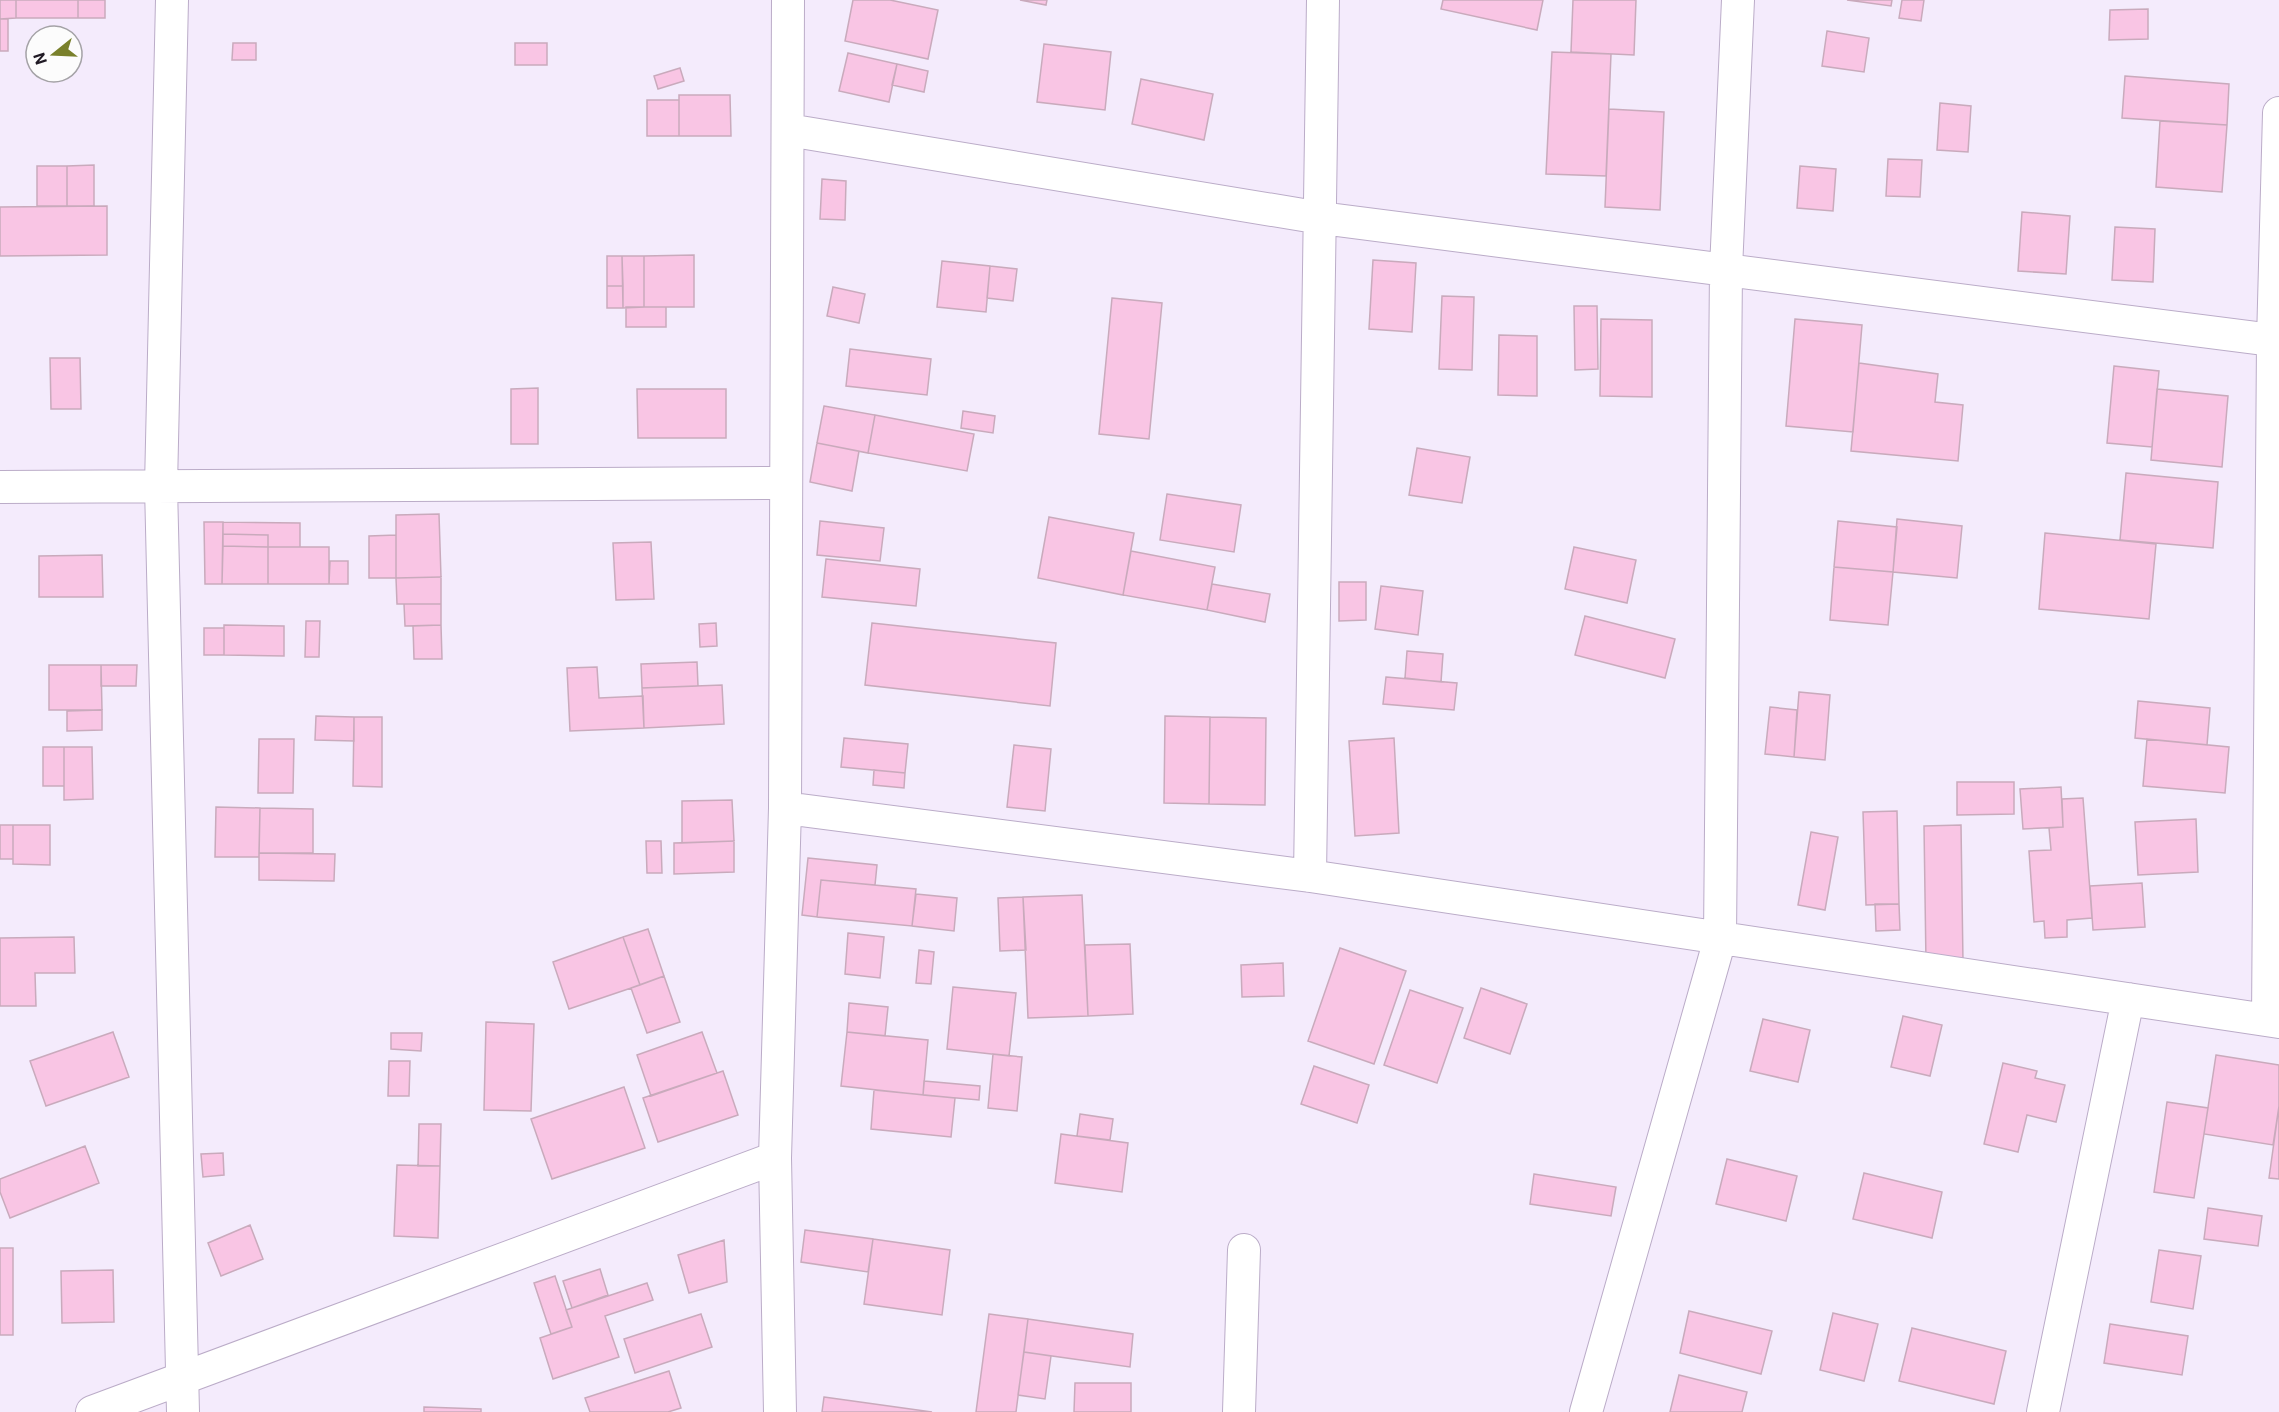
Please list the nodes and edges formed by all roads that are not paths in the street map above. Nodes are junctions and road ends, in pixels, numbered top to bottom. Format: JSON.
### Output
{"nodes":[{"id":1,"x":172,"y":0,"type":"edge"},
{"id":2,"x":788,"y":0,"type":"edge"},
{"id":3,"x":1323,"y":0,"type":"edge"},
{"id":4,"x":1738,"y":0,"type":"edge"},
{"id":5,"x":2279,"y":113,"type":"edge"},
{"id":6,"x":788,"y":130,"type":"junction"},
{"id":7,"x":1321,"y":218,"type":"junction"},
{"id":8,"x":1726,"y":269,"type":"junction"},
{"id":9,"x":2276,"y":341,"type":"edge"},
{"id":10,"x":786,"y":483,"type":"junction"},
{"id":11,"x":161,"y":486,"type":"junction"},
{"id":12,"x":0,"y":487,"type":"edge"},
{"id":13,"x":785,"y":808,"type":"junction"},
{"id":14,"x":1310,"y":876,"type":"junction"},
{"id":15,"x":1720,"y":939,"type":"junction"},
{"id":16,"x":2128,"y":999,"type":"junction"},
{"id":17,"x":2274,"y":1021,"type":"edge"},
{"id":18,"x":775,"y":1158,"type":"junction"},
{"id":19,"x":1244,"y":1250,"type":"dead end"},
{"id":20,"x":183,"y":1379,"type":"junction"},
{"id":21,"x":92,"y":1412,"type":"edge"},
{"id":22,"x":183,"y":1412,"type":"edge"},
{"id":23,"x":780,"y":1412,"type":"edge"},
{"id":24,"x":1239,"y":1412,"type":"edge"},
{"id":25,"x":1586,"y":1412,"type":"edge"},
{"id":26,"x":2043,"y":1412,"type":"edge"}],
"edges":[{"from":1,"to":11,"type":"street"},
{"from":2,"to":6,"type":"street"},
{"from":3,"to":7,"type":"street"},
{"from":4,"to":8,"type":"street"},
{"from":5,"to":9,"type":"street"},
{"from":6,"to":7,"type":"street"},
{"from":6,"to":10,"type":"street"},
{"from":7,"to":8,"type":"street"},
{"from":7,"to":14,"type":"street"},
{"from":8,"to":9,"type":"street"},
{"from":8,"to":15,"type":"street"},
{"from":9,"to":17,"type":"street"},
{"from":10,"to":11,"type":"street"},
{"from":10,"to":13,"type":"street"},
{"from":11,"to":12,"type":"street"},
{"from":11,"to":20,"type":"street"},
{"from":13,"to":14,"type":"street"},
{"from":13,"to":18,"type":"street"},
{"from":14,"to":15,"type":"street"},
{"from":15,"to":16,"type":"street"},
{"from":15,"to":25,"type":"street"},
{"from":16,"to":17,"type":"street"},
{"from":16,"to":26,"type":"street"},
{"from":18,"to":20,"type":"street"},
{"from":18,"to":23,"type":"street"},
{"from":19,"to":24,"type":"street"},
{"from":20,"to":21,"type":"street"},
{"from":20,"to":22,"type":"street"}]}
